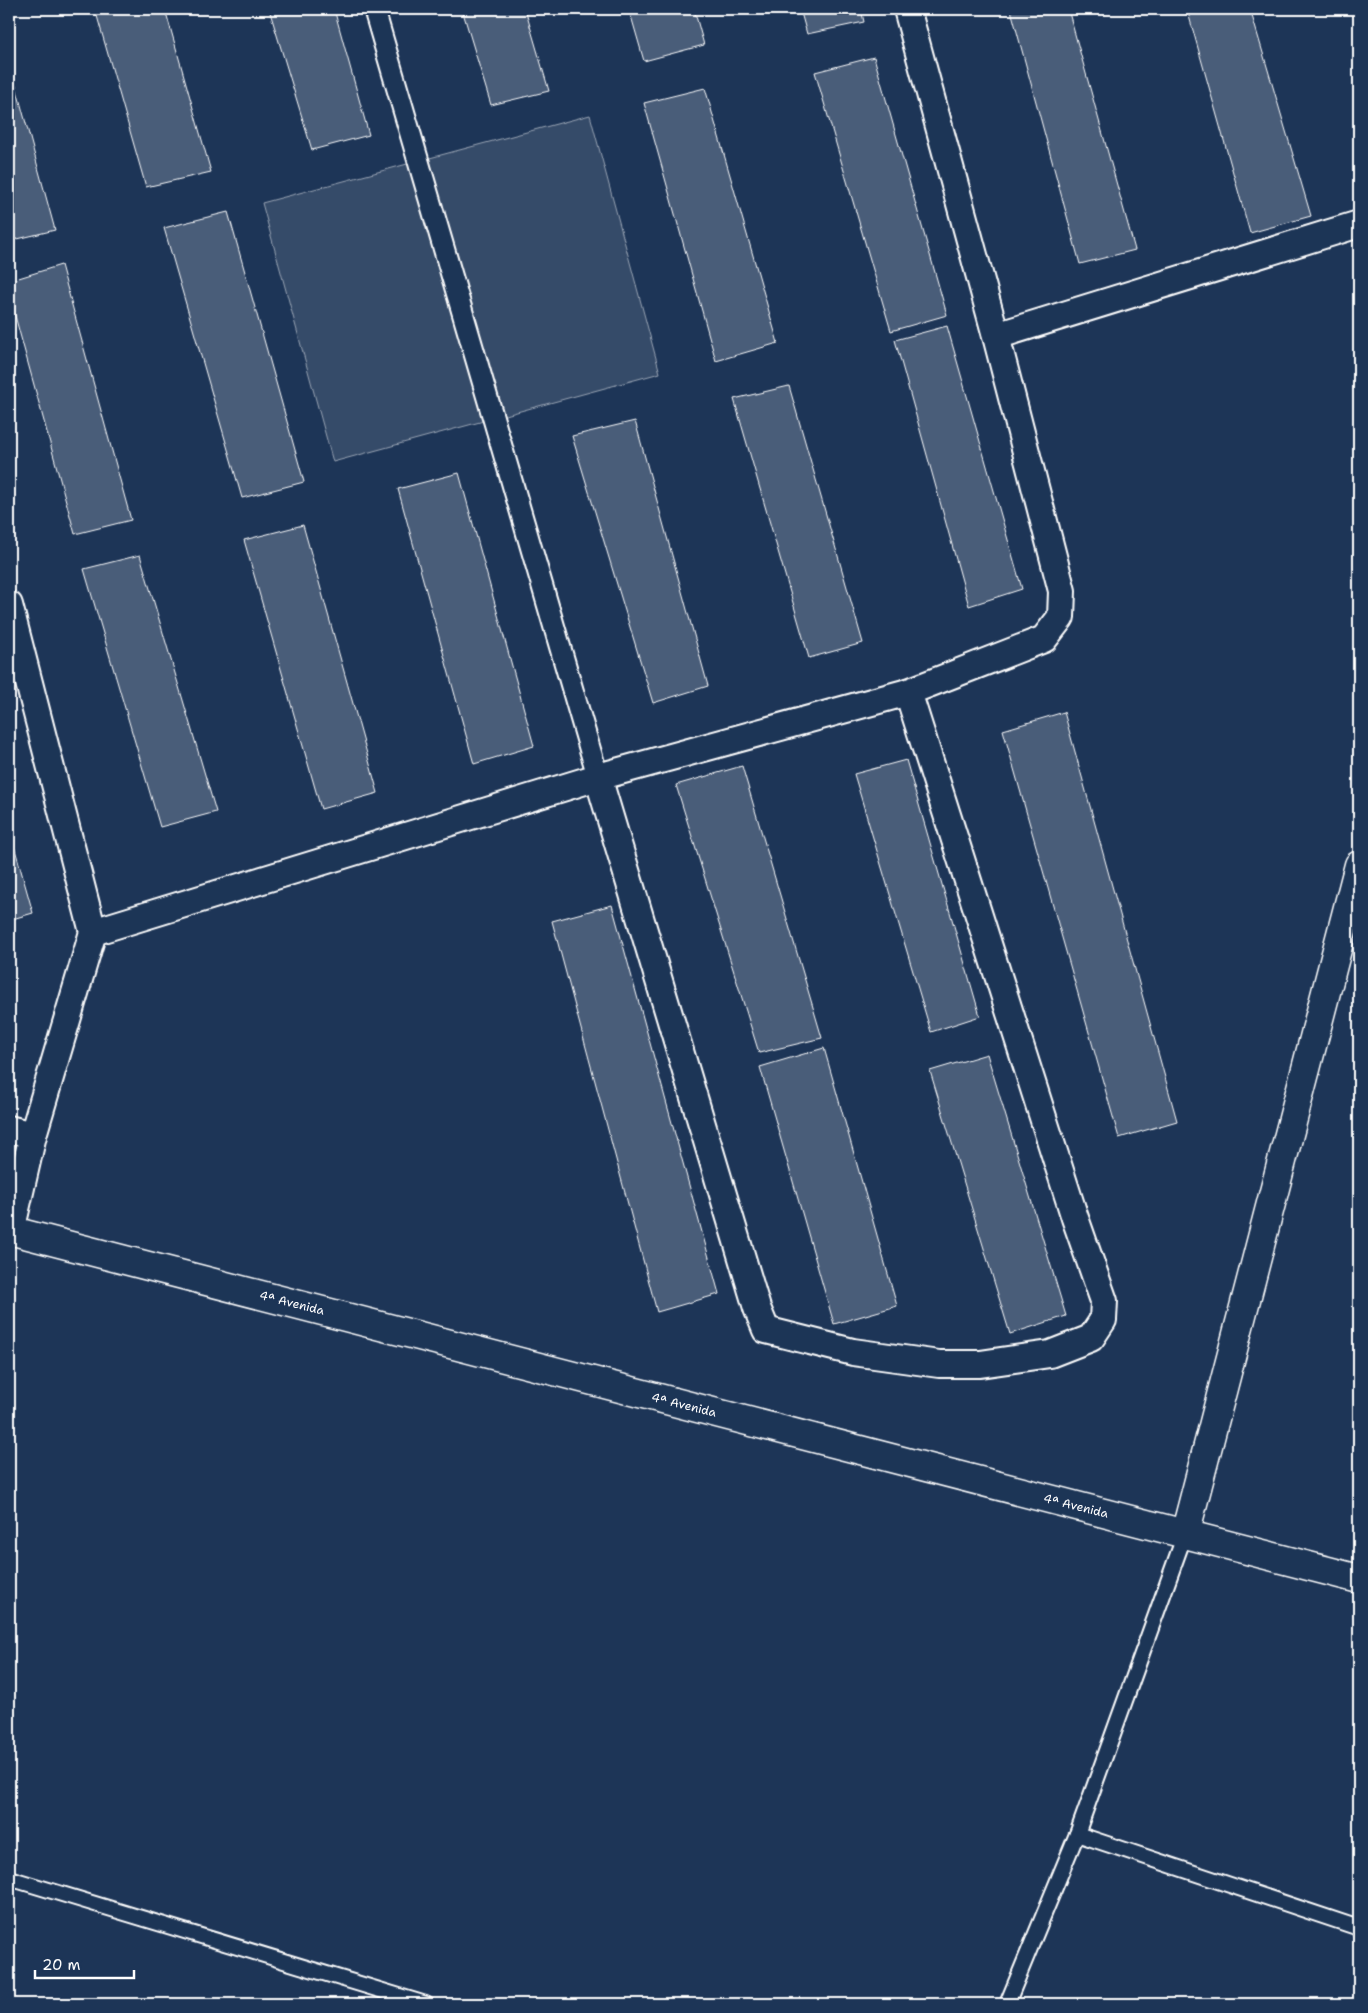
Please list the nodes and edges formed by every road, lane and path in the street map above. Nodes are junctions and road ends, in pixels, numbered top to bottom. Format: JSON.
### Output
{"nodes":[{"id":1,"x":374,"y":9,"type":"edge"},
{"id":2,"x":907,"y":9,"type":"edge"},
{"id":3,"x":1359,"y":224,"type":"edge"},
{"id":4,"x":996,"y":336,"type":"junction"},
{"id":5,"x":9,"y":605,"type":"edge"},
{"id":6,"x":908,"y":692,"type":"junction"},
{"id":7,"x":598,"y":777,"type":"junction"},
{"id":8,"x":1359,"y":865,"type":"edge"},
{"id":9,"x":93,"y":932,"type":"junction"},
{"id":10,"x":21,"y":1132,"type":"edge"},
{"id":11,"x":10,"y":1230,"type":"edge"},
{"id":12,"x":1185,"y":1534,"type":"junction"},
{"id":13,"x":1359,"y":1578,"type":"edge"},
{"id":14,"x":1077,"y":1834,"type":"junction"},
{"id":15,"x":9,"y":1878,"type":"edge"},
{"id":16,"x":1359,"y":1928,"type":"edge"},
{"id":17,"x":426,"y":2004,"type":"edge"},
{"id":18,"x":1007,"y":2004,"type":"edge"}],
"edges":[{"from":1,"to":7,"type":"street"},
{"from":2,"to":4,"type":"street"},
{"from":3,"to":4,"type":"street"},
{"from":4,"to":6,"type":"street"},
{"from":5,"to":9,"type":"street"},
{"from":6,"to":7,"type":"street"},
{"from":6,"to":7,"type":"street"},
{"from":7,"to":9,"type":"street"},
{"from":8,"to":12,"type":"street"},
{"from":9,"to":10,"type":"street"},
{"from":10,"to":11,"type":"street"},
{"from":11,"to":12,"type":"street","name":"4ª Avenida"},
{"from":12,"to":13,"type":"street","name":"4ª Avenida"},
{"from":12,"to":14,"type":"lane"},
{"from":14,"to":16,"type":"lane"},
{"from":14,"to":18,"type":"lane"},
{"from":15,"to":17,"type":"lane"}]}
